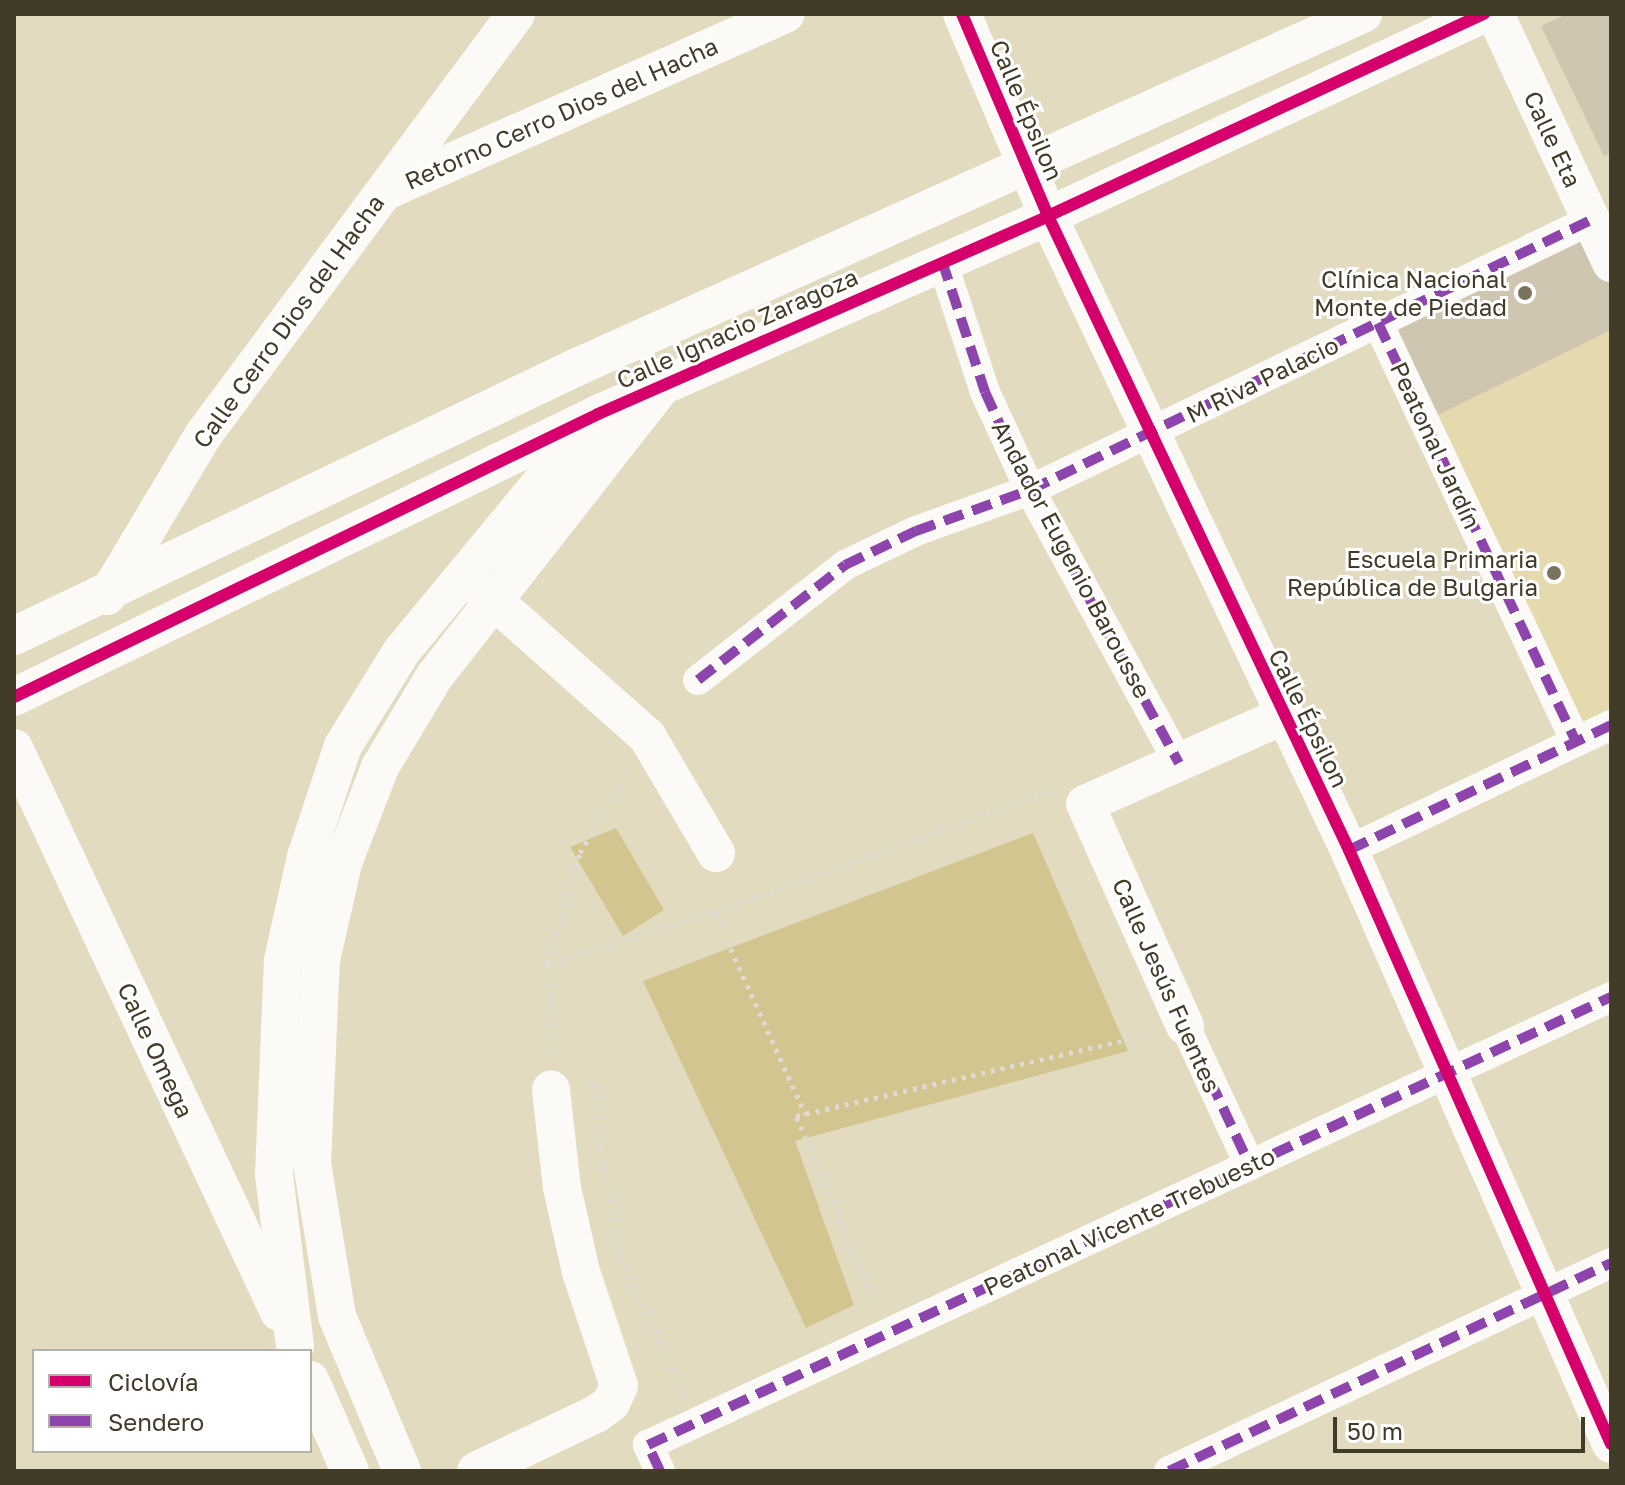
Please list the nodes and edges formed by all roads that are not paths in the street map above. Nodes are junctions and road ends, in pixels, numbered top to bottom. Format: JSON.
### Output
{"nodes":[{"id":1,"x":516,"y":14,"type":"edge"},
{"id":2,"x":786,"y":14,"type":"edge"},
{"id":3,"x":962,"y":14,"type":"edge"},
{"id":4,"x":1363,"y":14,"type":"edge"},
{"id":5,"x":1484,"y":14,"type":"edge"},
{"id":6,"x":1495,"y":14,"type":"edge"},
{"id":7,"x":1026,"y":166,"type":"junction"},
{"id":8,"x":381,"y":193,"type":"junction"},
{"id":9,"x":1048,"y":216,"type":"junction"},
{"id":10,"x":1591,"y":220,"type":"junction"},
{"id":11,"x":942,"y":261,"type":"junction"},
{"id":12,"x":1611,"y":263,"type":"edge"},
{"id":13,"x":1378,"y":323,"type":"junction"},
{"id":14,"x":644,"y":337,"type":"junction"},
{"id":15,"x":577,"y":367,"type":"junction"},
{"id":16,"x":664,"y":384,"type":"junction"},
{"id":17,"x":598,"y":414,"type":"junction"},
{"id":18,"x":1150,"y":433,"type":"junction"},
{"id":19,"x":1030,"y":490,"type":"junction"},
{"id":20,"x":463,"y":573,"type":"junction"},
{"id":21,"x":106,"y":593,"type":"junction"},
{"id":22,"x":494,"y":600,"type":"junction"},
{"id":23,"x":14,"y":636,"type":"edge"},
{"id":24,"x":120,"y":647,"type":"junction"},
{"id":25,"x":698,"y":680,"type":"dead end"},
{"id":26,"x":14,"y":697,"type":"edge"},
{"id":27,"x":1283,"y":716,"type":"junction"},
{"id":28,"x":1611,"y":725,"type":"edge"},
{"id":29,"x":1576,"y":741,"type":"junction"},
{"id":30,"x":14,"y":748,"type":"edge"},
{"id":31,"x":1179,"y":763,"type":"junction"},
{"id":32,"x":1349,"y":850,"type":"junction"},
{"id":33,"x":716,"y":853,"type":"dead end"},
{"id":34,"x":1611,"y":997,"type":"edge"},
{"id":35,"x":1185,"y":1026,"type":"joint"},
{"id":36,"x":1446,"y":1073,"type":"junction"},
{"id":37,"x":551,"y":1090,"type":"road end"},
{"id":38,"x":1250,"y":1166,"type":"junction"},
{"id":39,"x":1611,"y":1263,"type":"edge"},
{"id":40,"x":1545,"y":1294,"type":"junction"},
{"id":41,"x":296,"y":1348,"type":"edge"},
{"id":42,"x":312,"y":1385,"type":"edge"},
{"id":43,"x":1611,"y":1444,"type":"edge"},
{"id":44,"x":654,"y":1458,"type":"edge"},
{"id":45,"x":350,"y":1471,"type":"edge"},
{"id":46,"x":402,"y":1471,"type":"edge"},
{"id":47,"x":476,"y":1471,"type":"edge"},
{"id":48,"x":1169,"y":1471,"type":"edge"}],
"edges":[{"from":1,"to":8,"type":"street","name":"Calle Cerro Dios del Hacha"},
{"from":2,"to":8,"type":"street","name":"Retorno Cerro Dios del Hacha"},
{"from":3,"to":7,"type":"street","name":"Calle Épsilon"},
{"from":4,"to":7,"type":"street","name":"Calle Ignacio Zaragoza"},
{"from":5,"to":9,"type":"street","name":"Calle Ignacio Zaragoza"},
{"from":6,"to":10,"type":"street","name":"Calle Eta"},
{"from":7,"to":9,"type":"street","name":"Calle Épsilon"},
{"from":7,"to":14,"type":"street","name":"Calle Ignacio Zaragoza"},
{"from":8,"to":21,"type":"street","name":"Calle Cerro Dios del Hacha"},
{"from":9,"to":11,"type":"street","name":"Calle Ignacio Zaragoza"},
{"from":9,"to":18,"type":"street","name":"Calle Épsilon"},
{"from":10,"to":12,"type":"street","name":"Calle Eta"},
{"from":10,"to":13,"type":"street","name":"M Riva Palacio"},
{"from":11,"to":16,"type":"street","name":"Calle Ignacio Zaragoza"},
{"from":11,"to":19,"type":"street","name":"Andador Eugenio Barousse"},
{"from":13,"to":18,"type":"street","name":"M Riva Palacio"},
{"from":13,"to":29,"type":"street","name":"Peatonal Jardín"},
{"from":14,"to":15,"type":"street","name":"Calle Ignacio Zaragoza"},
{"from":14,"to":16,"type":"street"},
{"from":15,"to":17,"type":"street"},
{"from":15,"to":21,"type":"street","name":"Calle Ignacio Zaragoza"},
{"from":16,"to":17,"type":"street","name":"Calle Ignacio Zaragoza"},
{"from":16,"to":22,"type":"street"},
{"from":17,"to":20,"type":"street"},
{"from":17,"to":24,"type":"street","name":"Calle Ignacio Zaragoza"},
{"from":18,"to":19,"type":"street","name":"M Riva Palacio"},
{"from":18,"to":27,"type":"street","name":"Calle Épsilon"},
{"from":19,"to":25,"type":"street","name":"M Riva Palacio"},
{"from":19,"to":31,"type":"street","name":"Andador Eugenio Barousse"},
{"from":20,"to":22,"type":"street"},
{"from":20,"to":41,"type":"street"},
{"from":21,"to":23,"type":"street","name":"Calle Ignacio Zaragoza"},
{"from":21,"to":24,"type":"street"},
{"from":22,"to":33,"type":"street"},
{"from":22,"to":46,"type":"street"},
{"from":24,"to":26,"type":"street","name":"Calle Ignacio Zaragoza"},
{"from":27,"to":31,"type":"street"},
{"from":27,"to":32,"type":"street","name":"Calle Épsilon"},
{"from":28,"to":29,"type":"street"},
{"from":29,"to":32,"type":"street"},
{"from":30,"to":41,"type":"street","name":"Calle Omega"},
{"from":31,"to":35,"type":"street","name":"Calle Jesús Fuentes"},
{"from":32,"to":36,"type":"street","name":"Calle Épsilon"},
{"from":34,"to":36,"type":"street","name":"Peatonal Vicente Trebuesto"},
{"from":35,"to":38,"type":"street","name":"Calle Jesús Fuentes"},
{"from":36,"to":38,"type":"street","name":"Peatonal Vicente Trebuesto"},
{"from":36,"to":40,"type":"street","name":"Calle Épsilon"},
{"from":37,"to":47,"type":"street"},
{"from":38,"to":44,"type":"street","name":"Peatonal Vicente Trebuesto"},
{"from":39,"to":40,"type":"street"},
{"from":40,"to":43,"type":"street","name":"Calle Épsilon"},
{"from":40,"to":48,"type":"street"},
{"from":42,"to":45,"type":"street"}]}
